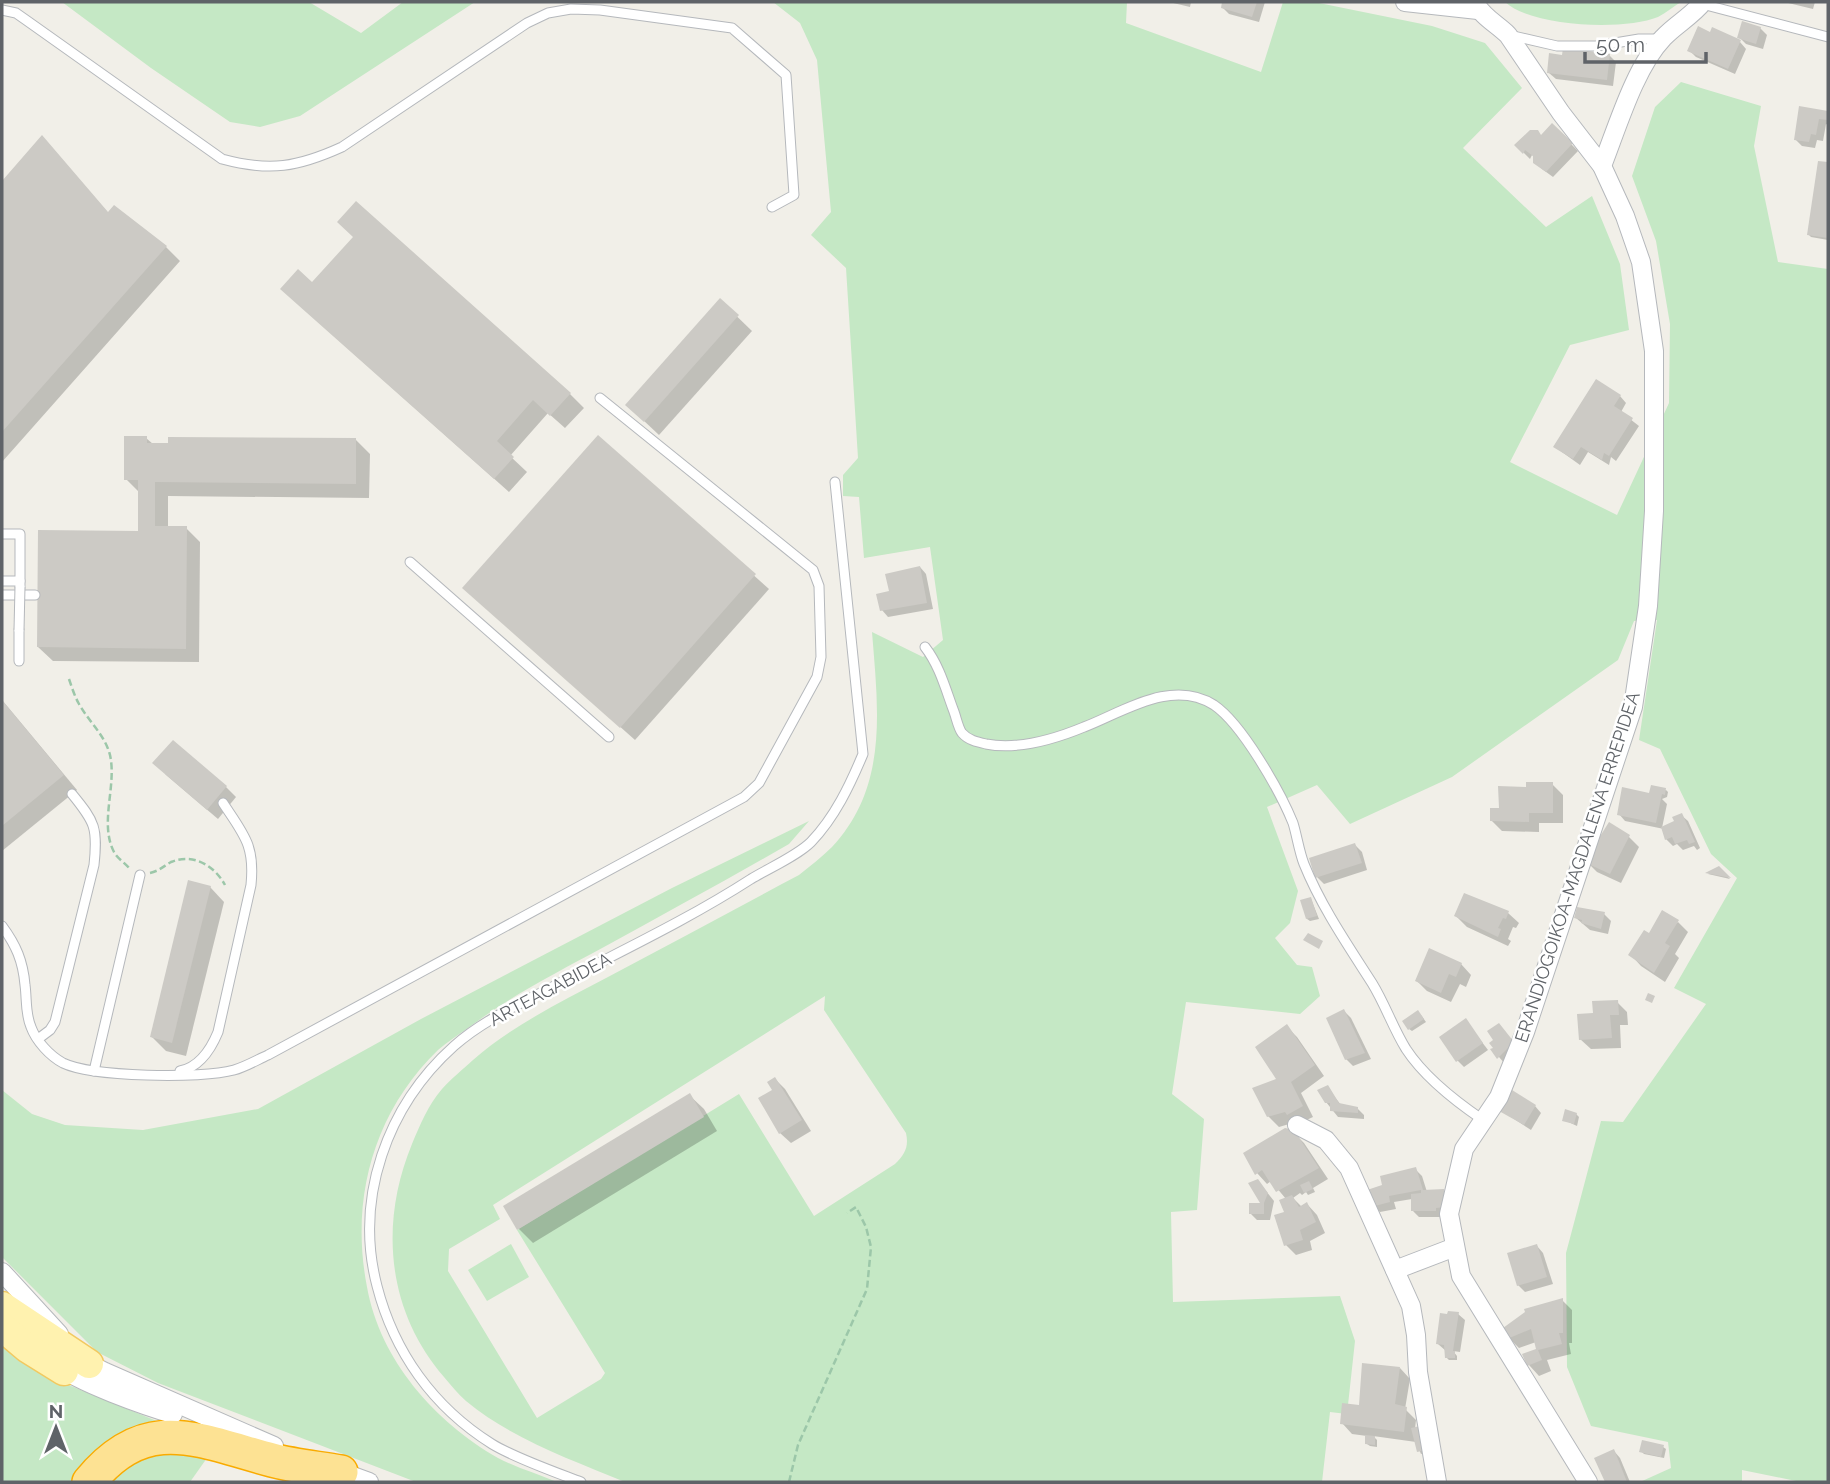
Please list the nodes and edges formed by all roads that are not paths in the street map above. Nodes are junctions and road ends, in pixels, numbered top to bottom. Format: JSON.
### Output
{"nodes":[{"id":1,"x":1405,"y":2,"type":"edge"},
{"id":2,"x":1703,"y":3,"type":"edge"},
{"id":3,"x":1476,"y":6,"type":"edge"},
{"id":4,"x":2,"y":10,"type":"edge"},
{"id":5,"x":1508,"y":35,"type":"junction"},
{"id":6,"x":1828,"y":37,"type":"edge"},
{"id":7,"x":1662,"y":39,"type":"junction"},
{"id":8,"x":1602,"y":166,"type":"junction"},
{"id":9,"x":772,"y":207,"type":"dead end"},
{"id":10,"x":600,"y":398,"type":"dead end"},
{"id":11,"x":835,"y":482,"type":"dead end"},
{"id":12,"x":2,"y":534,"type":"edge"},
{"id":13,"x":410,"y":562,"type":"dead end"},
{"id":14,"x":2,"y":581,"type":"edge"},
{"id":15,"x":20,"y":584,"type":"junction"},
{"id":16,"x":2,"y":596,"type":"edge"},
{"id":17,"x":35,"y":596,"type":"dead end"},
{"id":18,"x":925,"y":647,"type":"dead end"},
{"id":19,"x":19,"y":661,"type":"dead end"},
{"id":20,"x":609,"y":737,"type":"dead end"},
{"id":21,"x":72,"y":794,"type":"dead end"},
{"id":22,"x":223,"y":803,"type":"dead end"},
{"id":23,"x":140,"y":875,"type":"road end"},
{"id":24,"x":2,"y":926,"type":"edge"},
{"id":25,"x":38,"y":1039,"type":"junction"},
{"id":26,"x":94,"y":1071,"type":"junction"},
{"id":27,"x":165,"y":1074,"type":"junction"},
{"id":28,"x":1483,"y":1120,"type":"junction"},
{"id":29,"x":1297,"y":1125,"type":"dead end"},
{"id":30,"x":1455,"y":1247,"type":"junction"},
{"id":31,"x":1395,"y":1270,"type":"junction"},
{"id":32,"x":2,"y":1272,"type":"edge"},
{"id":33,"x":2,"y":1285,"type":"edge"},
{"id":34,"x":2,"y":1306,"type":"edge"},
{"id":35,"x":13,"y":1324,"type":"edge"},
{"id":36,"x":77,"y":1368,"type":"junction"},
{"id":37,"x":270,"y":1461,"type":"edge"},
{"id":38,"x":355,"y":1477,"type":"edge"},
{"id":39,"x":89,"y":1482,"type":"edge"},
{"id":40,"x":581,"y":1482,"type":"edge"},
{"id":41,"x":1437,"y":1482,"type":"edge"},
{"id":42,"x":1588,"y":1482,"type":"edge"}],
"edges":[{"from":1,"to":3,"type":"street"},
{"from":2,"to":6,"type":"lane"},
{"from":2,"to":7,"type":"street"},
{"from":3,"to":5,"type":"street","name":"ERANDIOGOIKOA-MAGDALENA ERREPIDEA"},
{"from":4,"to":9,"type":"lane"},
{"from":5,"to":7,"type":"lane"},
{"from":5,"to":8,"type":"street","name":"ERANDIOGOIKOA-MAGDALENA ERREPIDEA"},
{"from":7,"to":8,"type":"street"},
{"from":8,"to":28,"type":"street","name":"ERANDIOGOIKOA-MAGDALENA ERREPIDEA"},
{"from":10,"to":27,"type":"lane"},
{"from":11,"to":40,"type":"lane","name":"ARTEAGABIDEA"},
{"from":12,"to":15,"type":"lane"},
{"from":13,"to":20,"type":"lane"},
{"from":14,"to":15,"type":"lane"},
{"from":15,"to":19,"type":"lane","bridge":true},
{"from":16,"to":17,"type":"lane"},
{"from":18,"to":28,"type":"lane"},
{"from":21,"to":25,"type":"lane"},
{"from":22,"to":27,"type":"lane"},
{"from":23,"to":26,"type":"lane"},
{"from":24,"to":25,"type":"lane"},
{"from":25,"to":26,"type":"lane"},
{"from":26,"to":27,"type":"lane"},
{"from":28,"to":30,"type":"street","name":"ERANDIOGOIKOA-MAGDALENA ERREPIDEA"},
{"from":29,"to":31,"type":"street"},
{"from":30,"to":31,"type":"street"},
{"from":30,"to":42,"type":"street","name":"ERANDIOGOIKOA-MAGDALENA ERREPIDEA"},
{"from":31,"to":41,"type":"street"},
{"from":32,"to":36,"type":"street"},
{"from":33,"to":35,"type":"street"},
{"from":34,"to":35,"type":"main road"},
{"from":35,"to":36,"type":"main road"},
{"from":36,"to":37,"type":"street"},
{"from":36,"to":37,"type":"street"},
{"from":37,"to":38,"type":"highway"},
{"from":37,"to":39,"type":"highway"}]}
